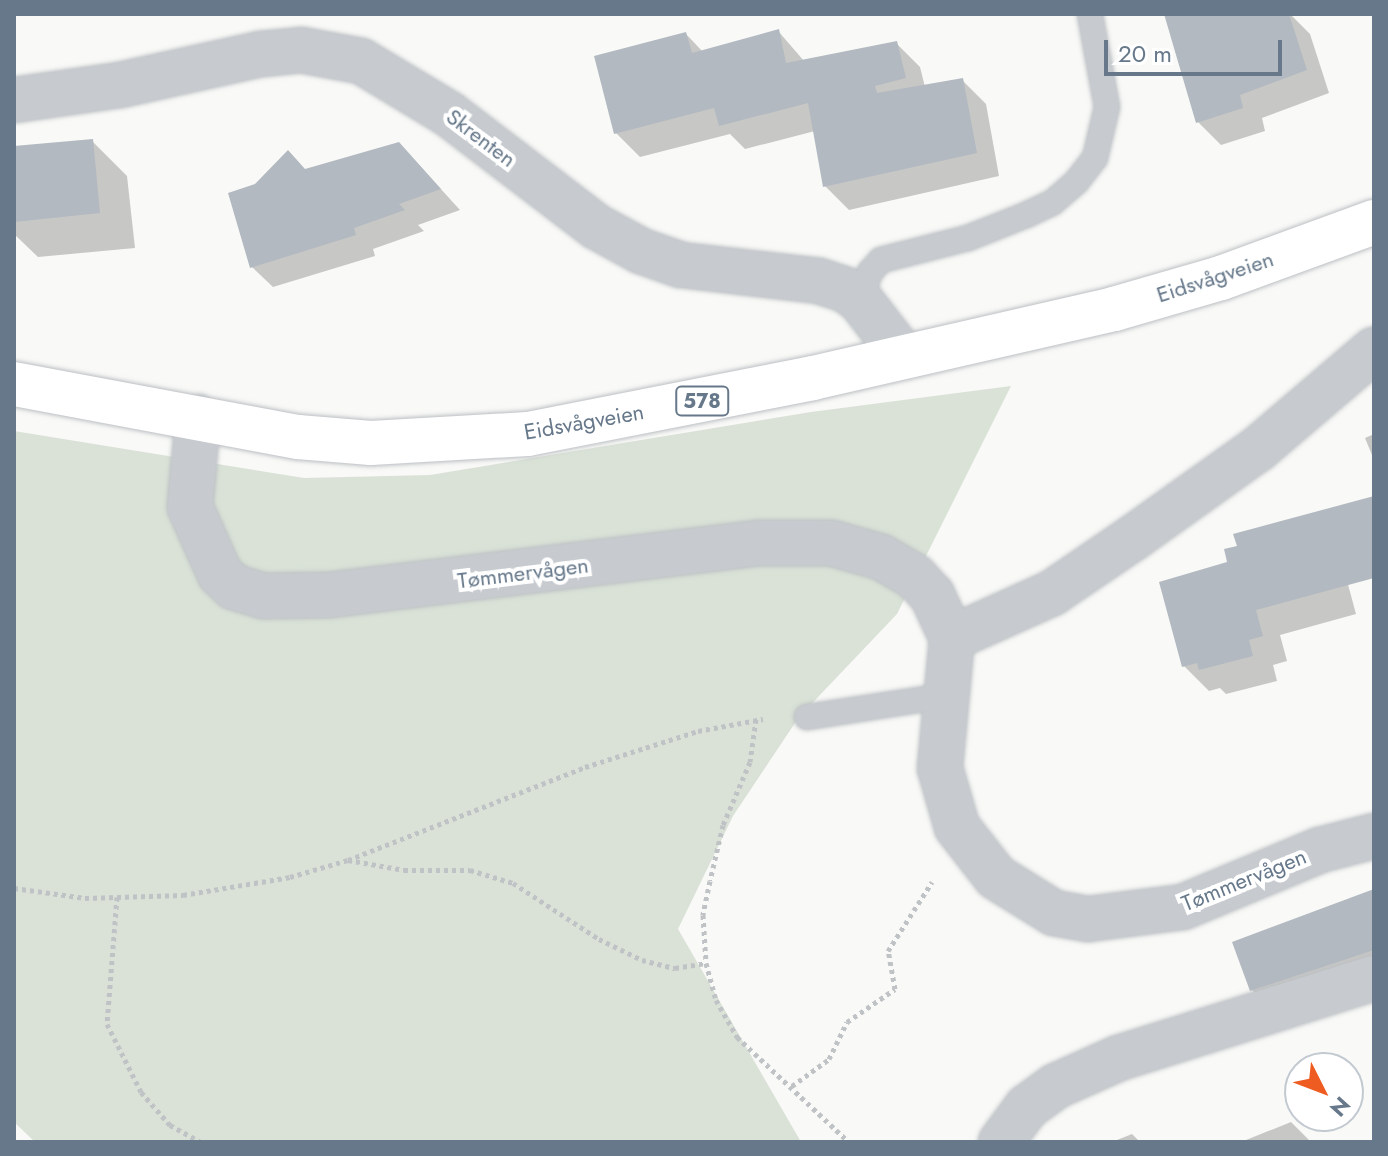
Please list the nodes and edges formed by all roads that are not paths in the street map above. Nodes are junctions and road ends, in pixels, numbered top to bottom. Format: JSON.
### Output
{"nodes":[{"id":1,"x":1090,"y":14,"type":"edge"},
{"id":2,"x":14,"y":100,"type":"edge"},
{"id":3,"x":1374,"y":222,"type":"edge"},
{"id":4,"x":860,"y":300,"type":"junction"},
{"id":5,"x":1374,"y":350,"type":"edge"},
{"id":6,"x":904,"y":357,"type":"junction"},
{"id":7,"x":14,"y":384,"type":"edge"},
{"id":8,"x":198,"y":417,"type":"junction"},
{"id":9,"x":952,"y":638,"type":"junction"},
{"id":10,"x":945,"y":696,"type":"junction"},
{"id":11,"x":807,"y":717,"type":"road end"},
{"id":12,"x":1374,"y":836,"type":"edge"},
{"id":13,"x":1374,"y":978,"type":"edge"},
{"id":14,"x":1001,"y":1142,"type":"edge"}],
"edges":[{"from":1,"to":4,"type":"lane"},
{"from":2,"to":4,"type":"street","name":"Skrenten"},
{"from":3,"to":6,"type":"main road","name":"Eidsvågveien","number":"578"},
{"from":4,"to":6,"type":"street","name":"Skrenten"},
{"from":5,"to":9,"type":"street"},
{"from":6,"to":8,"type":"main road","name":"Eidsvågveien","number":"578"},
{"from":7,"to":8,"type":"main road","name":"Eidsvågveien","number":"578"},
{"from":8,"to":9,"type":"street","name":"Tømmervågen"},
{"from":9,"to":10,"type":"street","name":"Tømmervågen"},
{"from":10,"to":11,"type":"lane"},
{"from":10,"to":12,"type":"street","name":"Tømmervågen"},
{"from":13,"to":14,"type":"street"}]}
